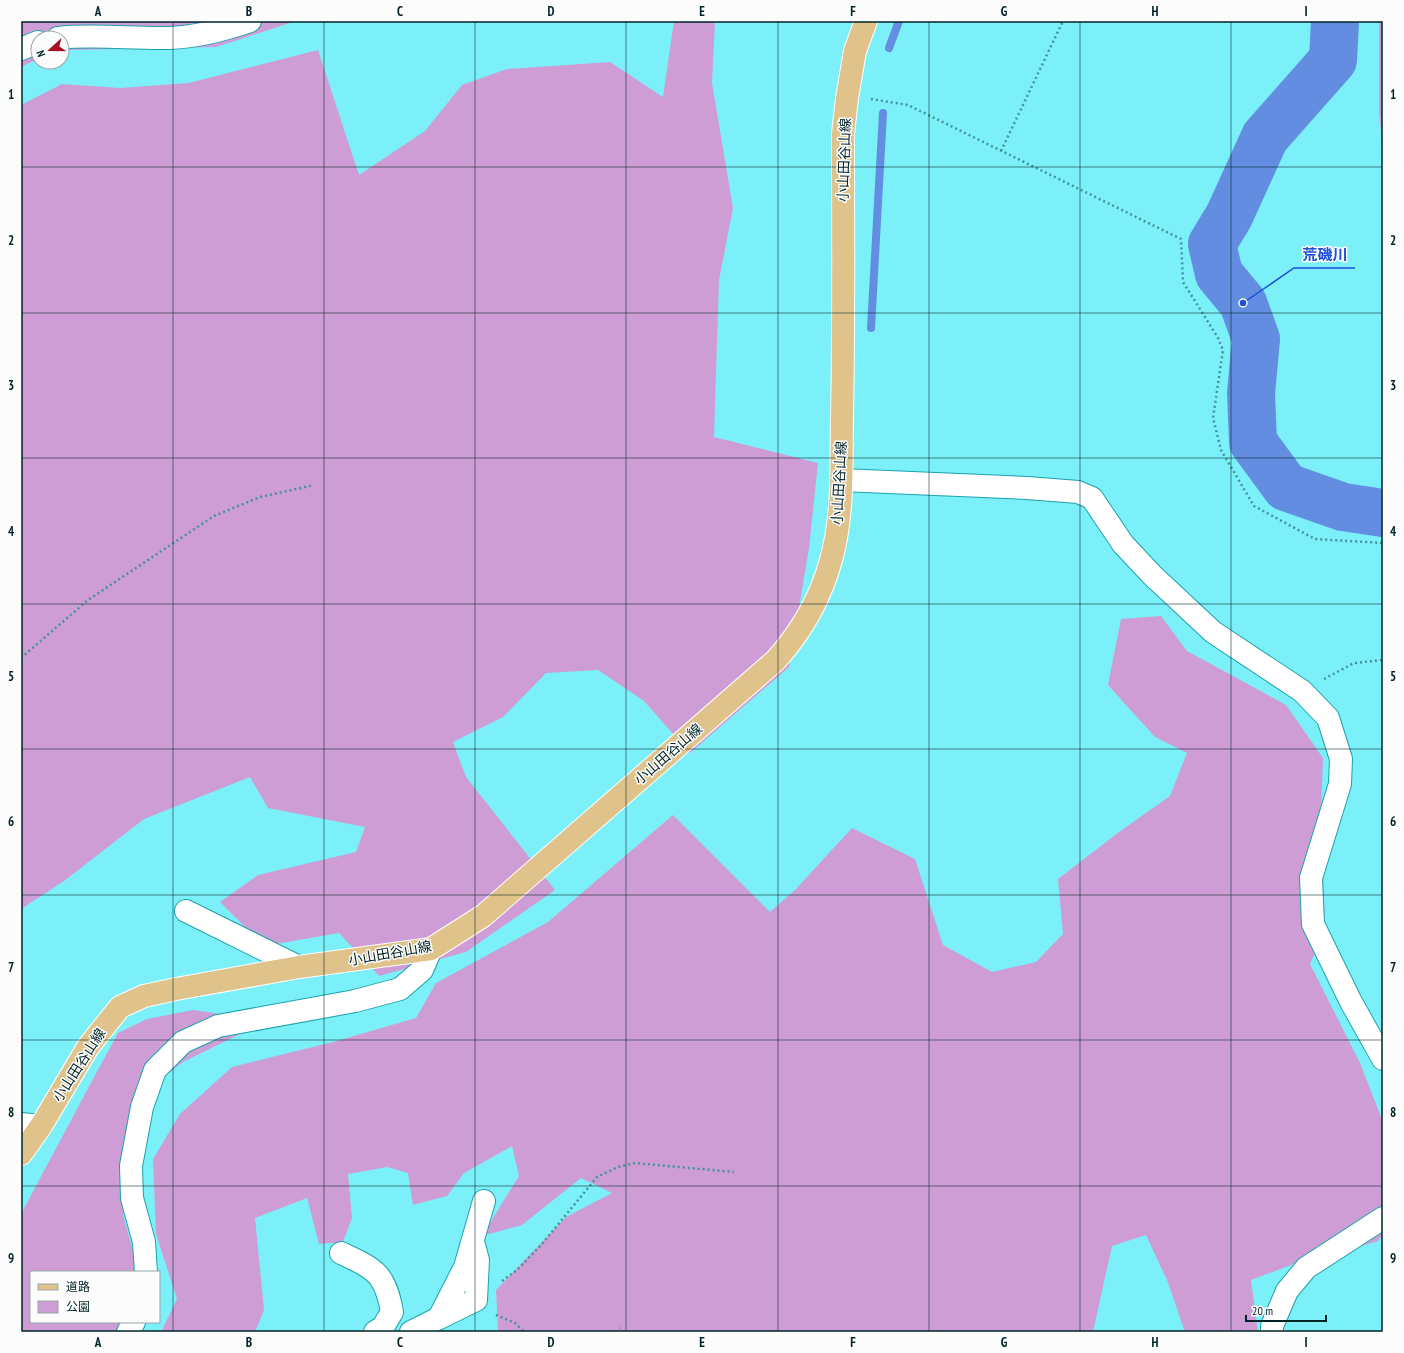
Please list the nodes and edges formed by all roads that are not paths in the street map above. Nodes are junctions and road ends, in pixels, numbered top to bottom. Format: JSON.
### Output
{"nodes":[{"id":1,"x":250,"y":21,"type":"edge"},
{"id":2,"x":866,"y":21,"type":"edge"},
{"id":3,"x":70,"y":37,"type":"edge"},
{"id":4,"x":841,"y":480,"type":"junction"},
{"id":5,"x":186,"y":912,"type":"dead end"},
{"id":6,"x":431,"y":949,"type":"junction"},
{"id":7,"x":299,"y":967,"type":"junction"},
{"id":8,"x":1383,"y":1059,"type":"edge"},
{"id":9,"x":31,"y":1125,"type":"edge"},
{"id":10,"x":21,"y":1154,"type":"edge"},
{"id":11,"x":484,"y":1201,"type":"dead end"},
{"id":12,"x":1383,"y":1218,"type":"edge"},
{"id":13,"x":473,"y":1239,"type":"junction"},
{"id":14,"x":340,"y":1253,"type":"dead end"},
{"id":15,"x":146,"y":1271,"type":"edge"},
{"id":16,"x":439,"y":1318,"type":"junction"},
{"id":17,"x":133,"y":1323,"type":"edge"},
{"id":18,"x":128,"y":1332,"type":"edge"},
{"id":19,"x":375,"y":1332,"type":"edge"},
{"id":20,"x":411,"y":1332,"type":"edge"},
{"id":21,"x":1272,"y":1332,"type":"edge"}],
"edges":[{"from":1,"to":3,"type":"street"},
{"from":2,"to":4,"type":"main road","name":"小山田谷山線"},
{"from":4,"to":6,"type":"main road","name":"小山田谷山線"},
{"from":4,"to":8,"type":"street"},
{"from":5,"to":7,"type":"street"},
{"from":6,"to":7,"type":"main road","name":"小山田谷山線"},
{"from":6,"to":15,"type":"street"},
{"from":7,"to":9,"type":"main road","name":"小山田谷山線"},
{"from":9,"to":10,"type":"main road","name":"小山田谷山線"},
{"from":11,"to":13,"type":"street"},
{"from":12,"to":21,"type":"street"},
{"from":13,"to":16,"type":"street"},
{"from":13,"to":16,"type":"street"},
{"from":14,"to":19,"type":"street"},
{"from":16,"to":20,"type":"street"},
{"from":17,"to":18,"type":"street"}]}
